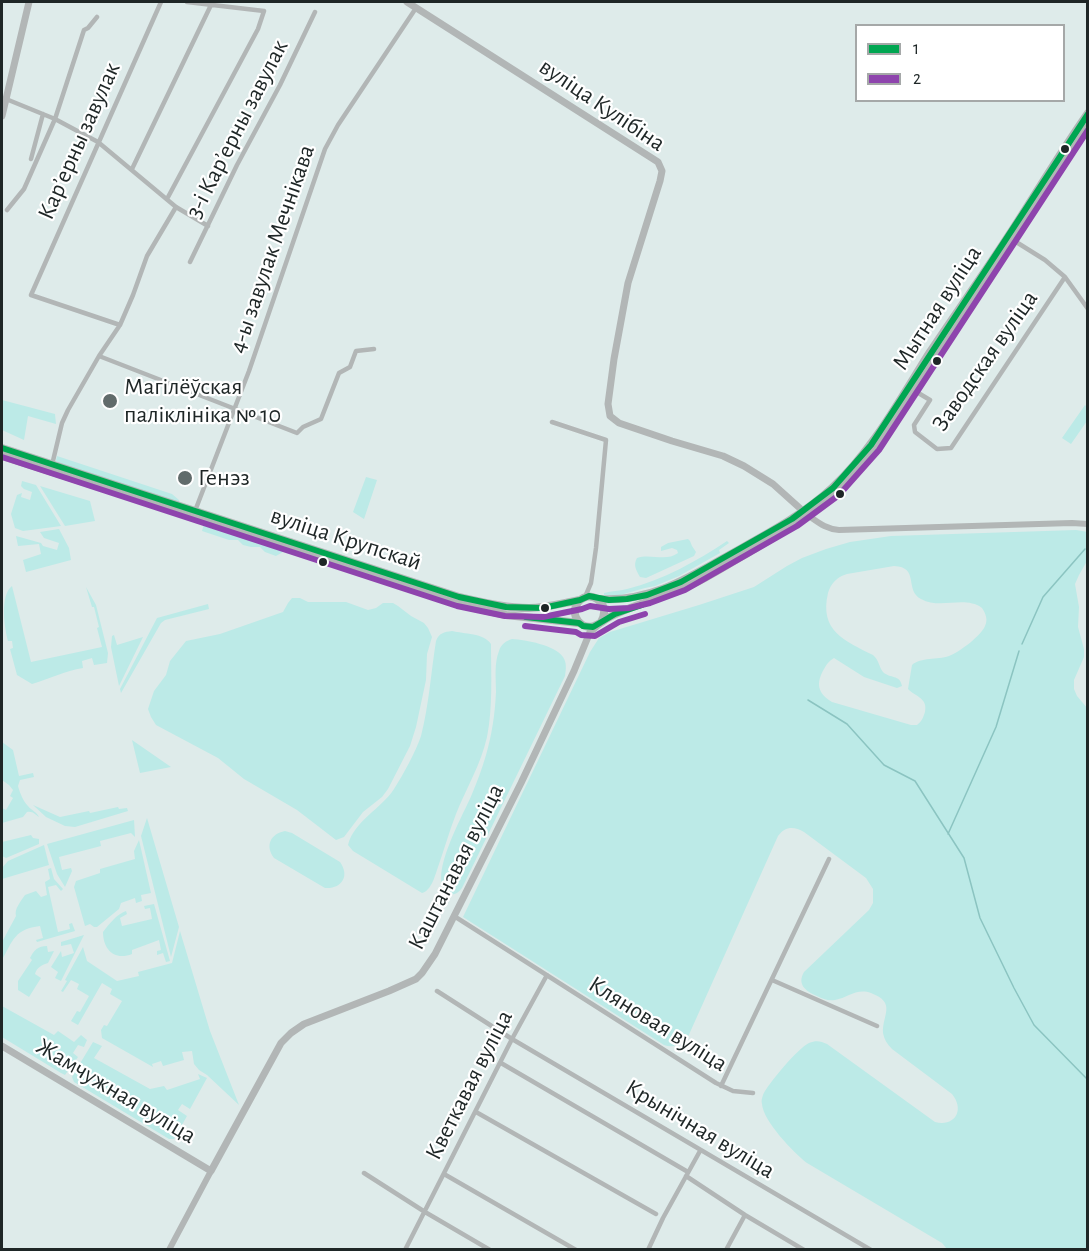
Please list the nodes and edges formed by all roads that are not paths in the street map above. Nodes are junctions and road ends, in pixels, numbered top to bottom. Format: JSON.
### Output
{"nodes":[{"id":1,"x":29,"y":2,"type":"edge"},
{"id":2,"x":161,"y":2,"type":"edge"},
{"id":3,"x":187,"y":2,"type":"edge"},
{"id":4,"x":407,"y":2,"type":"edge"},
{"id":5,"x":211,"y":6,"type":"junction"},
{"id":6,"x":416,"y":8,"type":"junction"},
{"id":7,"x":315,"y":12,"type":"dead end"},
{"id":8,"x":97,"y":17,"type":"dead end"},
{"id":9,"x":6,"y":99,"type":"junction"},
{"id":10,"x":1088,"y":113,"type":"edge"},
{"id":11,"x":43,"y":114,"type":"junction"},
{"id":12,"x":2,"y":116,"type":"edge"},
{"id":13,"x":55,"y":119,"type":"junction"},
{"id":14,"x":1088,"y":127,"type":"edge"},
{"id":15,"x":98,"y":142,"type":"junction"},
{"id":16,"x":31,"y":159,"type":"dead end"},
{"id":17,"x":132,"y":169,"type":"junction"},
{"id":18,"x":168,"y":199,"type":"junction"},
{"id":19,"x":176,"y":207,"type":"junction"},
{"id":20,"x":7,"y":210,"type":"dead end"},
{"id":21,"x":208,"y":226,"type":"junction"},
{"id":22,"x":1011,"y":239,"type":"junction"},
{"id":23,"x":190,"y":262,"type":"dead end"},
{"id":24,"x":1065,"y":277,"type":"junction"},
{"id":25,"x":1088,"y":309,"type":"edge"},
{"id":26,"x":120,"y":326,"type":"junction"},
{"id":27,"x":374,"y":349,"type":"dead end"},
{"id":28,"x":99,"y":356,"type":"junction"},
{"id":29,"x":915,"y":391,"type":"junction"},
{"id":30,"x":234,"y":408,"type":"junction"},
{"id":31,"x":552,"y":422,"type":"dead end"},
{"id":32,"x":2,"y":448,"type":"edge"},
{"id":33,"x":2,"y":456,"type":"edge"},
{"id":34,"x":51,"y":467,"type":"junction"},
{"id":35,"x":806,"y":513,"type":"junction"},
{"id":36,"x":194,"y":514,"type":"junction"},
{"id":37,"x":1088,"y":524,"type":"edge"},
{"id":38,"x":591,"y":583,"type":"junction"},
{"id":39,"x":596,"y":598,"type":"junction"},
{"id":40,"x":582,"y":599,"type":"junction"},
{"id":41,"x":599,"y":623,"type":"junction"},
{"id":42,"x":581,"y":624,"type":"junction"},
{"id":43,"x":590,"y":632,"type":"junction"},
{"id":44,"x":829,"y":859,"type":"dead end"},
{"id":45,"x":454,"y":916,"type":"junction"},
{"id":46,"x":547,"y":975,"type":"junction"},
{"id":47,"x":772,"y":980,"type":"junction"},
{"id":48,"x":437,"y":991,"type":"dead end"},
{"id":49,"x":877,"y":1026,"type":"dead end"},
{"id":50,"x":513,"y":1039,"type":"junction"},
{"id":51,"x":2,"y":1046,"type":"edge"},
{"id":52,"x":501,"y":1063,"type":"junction"},
{"id":53,"x":721,"y":1086,"type":"junction"},
{"id":54,"x":753,"y":1093,"type":"dead end"},
{"id":55,"x":476,"y":1112,"type":"junction"},
{"id":56,"x":700,"y":1150,"type":"junction"},
{"id":57,"x":211,"y":1171,"type":"junction"},
{"id":58,"x":364,"y":1173,"type":"dead end"},
{"id":59,"x":444,"y":1174,"type":"junction"},
{"id":60,"x":687,"y":1174,"type":"junction"},
{"id":61,"x":425,"y":1212,"type":"junction"},
{"id":62,"x":657,"y":1214,"type":"dead end"},
{"id":63,"x":745,"y":1215,"type":"junction"},
{"id":64,"x":169,"y":1250,"type":"edge"},
{"id":65,"x":405,"y":1250,"type":"edge"},
{"id":66,"x":490,"y":1250,"type":"edge"},
{"id":67,"x":576,"y":1250,"type":"edge"},
{"id":68,"x":648,"y":1250,"type":"edge"},
{"id":69,"x":726,"y":1250,"type":"edge"},
{"id":70,"x":804,"y":1250,"type":"edge"},
{"id":71,"x":871,"y":1250,"type":"edge"}],
"edges":[{"from":1,"to":9,"type":"main road"},
{"from":2,"to":15,"type":"street","name":"Карʼерны завулак"},
{"from":3,"to":5,"type":"street"},
{"from":4,"to":6,"type":"main road","name":"вуліца Кулібіна"},
{"from":5,"to":17,"type":"street"},
{"from":5,"to":18,"type":"street"},
{"from":6,"to":30,"type":"street","name":"4-ы завулак Мечнікава"},
{"from":6,"to":35,"type":"main road","name":"вуліца Кулібіна"},
{"from":7,"to":21,"type":"street","name":"3-і Карʼерны завулак"},
{"from":8,"to":13,"type":"street","name":"Карʼерны завулак"},
{"from":9,"to":11,"type":"street"},
{"from":9,"to":12,"type":"main road"},
{"from":10,"to":22,"type":"main road","name":"Мытная вуліца"},
{"from":11,"to":13,"type":"street"},
{"from":11,"to":16,"type":"street"},
{"from":13,"to":15,"type":"street"},
{"from":13,"to":20,"type":"street","name":"Карʼерны завулак"},
{"from":14,"to":22,"type":"main road","name":"Мытная вуліца"},
{"from":15,"to":17,"type":"street"},
{"from":15,"to":26,"type":"street","name":"Карʼерны завулак"},
{"from":17,"to":18,"type":"street"},
{"from":18,"to":19,"type":"street"},
{"from":19,"to":21,"type":"street"},
{"from":19,"to":26,"type":"street"},
{"from":21,"to":23,"type":"street","name":"3-і Карʼерны завулак"},
{"from":22,"to":24,"type":"street"},
{"from":22,"to":29,"type":"main road","name":"Мытная вуліца"},
{"from":22,"to":35,"type":"main road","name":"Мытная вуліца"},
{"from":24,"to":25,"type":"street"},
{"from":24,"to":29,"type":"street","name":"Заводская вуліца"},
{"from":26,"to":28,"type":"street"},
{"from":27,"to":30,"type":"street"},
{"from":28,"to":30,"type":"street"},
{"from":28,"to":34,"type":"street"},
{"from":29,"to":35,"type":"main road","name":"Мытная вуліца"},
{"from":30,"to":36,"type":"street","name":"4-ы завулак Мечнікава"},
{"from":31,"to":38,"type":"street"},
{"from":32,"to":34,"type":"main road","name":"вуліца Крупскай"},
{"from":33,"to":34,"type":"main road","name":"вуліца Крупскай"},
{"from":34,"to":36,"type":"main road","name":"вуліца Крупскай"},
{"from":35,"to":37,"type":"street"},
{"from":35,"to":39,"type":"main road"},
{"from":35,"to":41,"type":"main road"},
{"from":36,"to":40,"type":"main road","name":"вуліца Крупскай"},
{"from":36,"to":42,"type":"main road","name":"вуліца Крупскай"},
{"from":38,"to":39,"type":"street"},
{"from":38,"to":40,"type":"street"},
{"from":39,"to":40,"type":"main road"},
{"from":39,"to":41,"type":"main road"},
{"from":40,"to":42,"type":"main road"},
{"from":41,"to":42,"type":"main road"},
{"from":41,"to":43,"type":"main road"},
{"from":42,"to":43,"type":"main road"},
{"from":43,"to":45,"type":"main road","name":"Каштанавая вуліца"},
{"from":44,"to":47,"type":"street"},
{"from":45,"to":46,"type":"street","name":"Кляновая вуліца"},
{"from":45,"to":57,"type":"main road","name":"Каштанавая вуліца"},
{"from":46,"to":50,"type":"street","name":"Кветкавая вуліца"},
{"from":46,"to":53,"type":"street","name":"Кляновая вуліца"},
{"from":47,"to":49,"type":"street"},
{"from":47,"to":53,"type":"street"},
{"from":48,"to":50,"type":"street","name":"Крынічная вуліца"},
{"from":50,"to":52,"type":"street","name":"Кветкавая вуліца"},
{"from":50,"to":56,"type":"street","name":"Крынічная вуліца"},
{"from":51,"to":57,"type":"main road","name":"Жамчужная вуліца"},
{"from":52,"to":55,"type":"street","name":"Кветкавая вуліца"},
{"from":52,"to":60,"type":"street"},
{"from":53,"to":54,"type":"street","name":"Кляновая вуліца"},
{"from":55,"to":59,"type":"street","name":"Кветкавая вуліца"},
{"from":55,"to":62,"type":"street"},
{"from":56,"to":60,"type":"street"},
{"from":56,"to":71,"type":"street","name":"Крынічная вуліца"},
{"from":57,"to":64,"type":"street"},
{"from":58,"to":61,"type":"street"},
{"from":59,"to":61,"type":"street","name":"Кветкавая вуліца"},
{"from":59,"to":67,"type":"street"},
{"from":60,"to":63,"type":"street"},
{"from":60,"to":68,"type":"street"},
{"from":61,"to":65,"type":"street","name":"Кветкавая вуліца"},
{"from":61,"to":66,"type":"street"},
{"from":63,"to":69,"type":"street"},
{"from":63,"to":70,"type":"street"}]}
